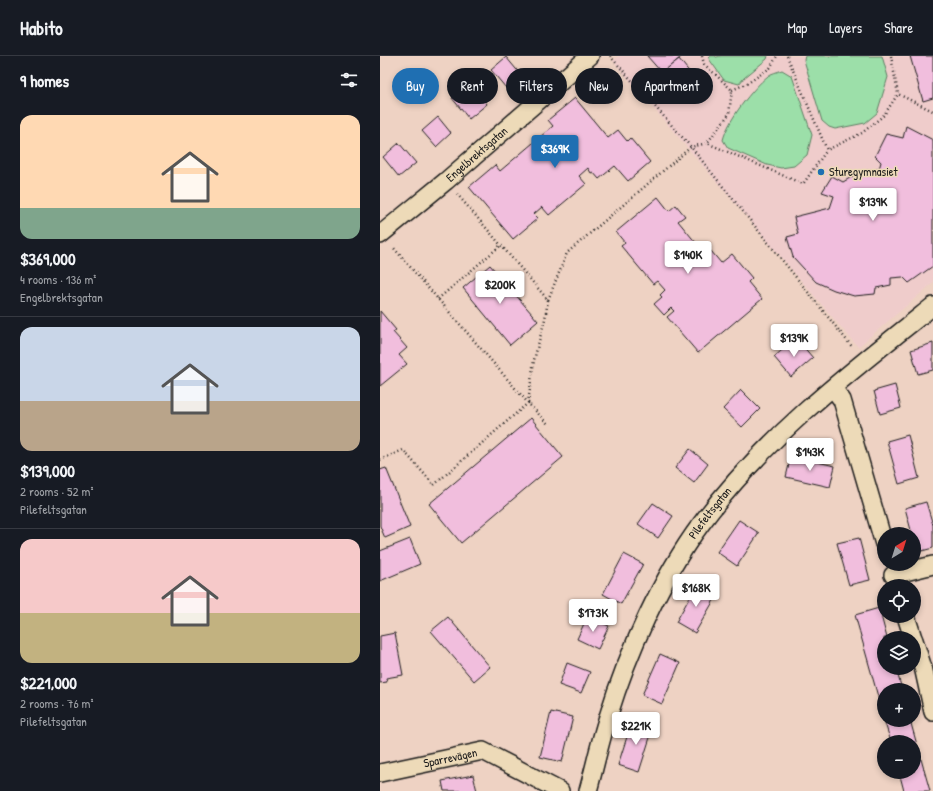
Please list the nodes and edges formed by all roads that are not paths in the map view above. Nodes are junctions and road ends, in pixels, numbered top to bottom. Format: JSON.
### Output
{"nodes":[{"id":1,"x":590,"y":56,"type":"edge"},
{"id":2,"x":381,"y":234,"type":"edge"},
{"id":3,"x":933,"y":306,"type":"edge"},
{"id":4,"x":833,"y":388,"type":"junction"},
{"id":5,"x":879,"y":527,"type":"edge"},
{"id":6,"x":933,"y":565,"type":"edge"},
{"id":7,"x":893,"y":575,"type":"edge"},
{"id":8,"x":921,"y":661,"type":"edge"},
{"id":9,"x":933,"y":712,"type":"edge"},
{"id":10,"x":380,"y":773,"type":"edge"},
{"id":11,"x":560,"y":791,"type":"edge"},
{"id":12,"x":588,"y":791,"type":"edge"}],
"edges":[{"from":1,"to":2,"type":"street","name":"Engelbrektsgatan"},
{"from":3,"to":4,"type":"street","name":"Pilefeltsgatan"},
{"from":4,"to":5,"type":"street"},
{"from":4,"to":12,"type":"street","name":"Pilefeltsgatan"},
{"from":6,"to":7,"type":"street"},
{"from":8,"to":9,"type":"street"},
{"from":10,"to":11,"type":"street","name":"Sparrevägen"}]}
